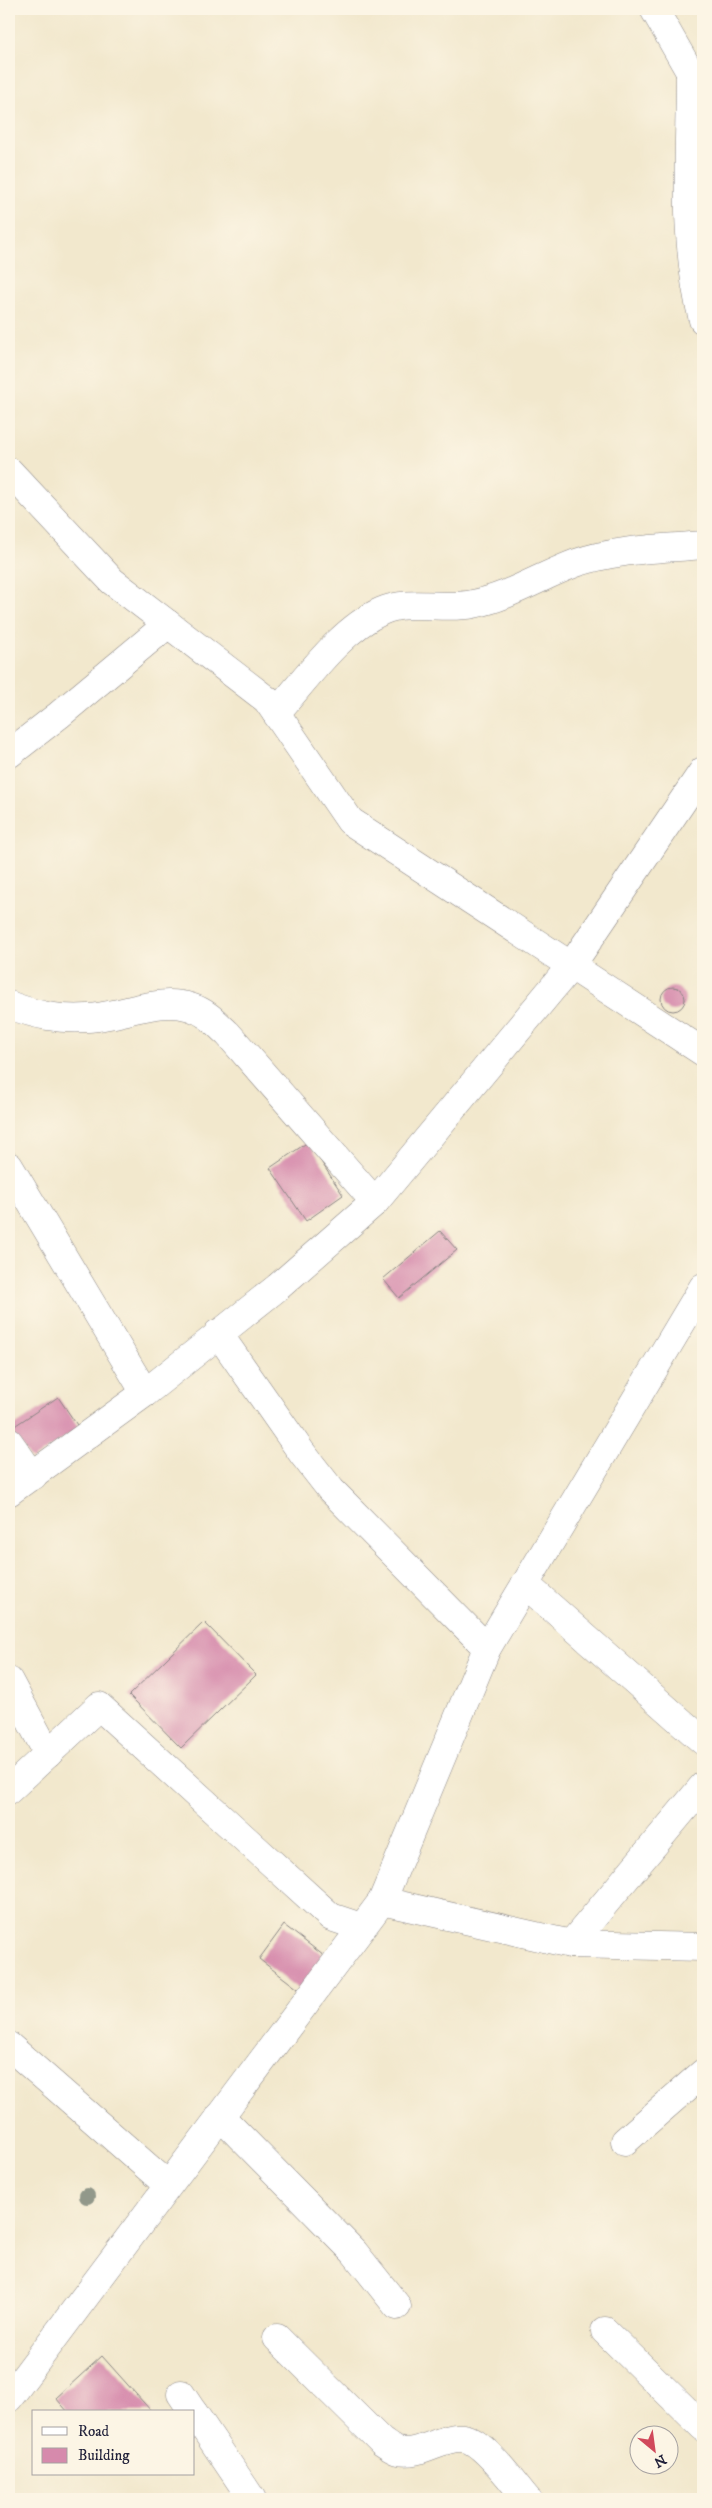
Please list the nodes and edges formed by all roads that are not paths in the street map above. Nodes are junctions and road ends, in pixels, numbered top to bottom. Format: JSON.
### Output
{"nodes":[{"id":1,"x":654,"y":9,"type":"edge"},
{"id":2,"x":697,"y":76,"type":"edge"},
{"id":3,"x":703,"y":320,"type":"edge"},
{"id":4,"x":9,"y":471,"type":"edge"},
{"id":5,"x":703,"y":545,"type":"edge"},
{"id":6,"x":168,"y":624,"type":"junction"},
{"id":7,"x":276,"y":712,"type":"junction"},
{"id":8,"x":9,"y":754,"type":"edge"},
{"id":9,"x":703,"y":771,"type":"edge"},
{"id":10,"x":570,"y":966,"type":"junction"},
{"id":11,"x":9,"y":1005,"type":"edge"},
{"id":12,"x":703,"y":1052,"type":"edge"},
{"id":13,"x":9,"y":1166,"type":"edge"},
{"id":14,"x":375,"y":1202,"type":"junction"},
{"id":15,"x":703,"y":1287,"type":"edge"},
{"id":16,"x":218,"y":1333,"type":"junction"},
{"id":17,"x":145,"y":1393,"type":"junction"},
{"id":18,"x":9,"y":1442,"type":"edge"},
{"id":19,"x":33,"y":1476,"type":"junction"},
{"id":20,"x":9,"y":1492,"type":"edge"},
{"id":21,"x":525,"y":1584,"type":"junction"},
{"id":22,"x":486,"y":1648,"type":"junction"},
{"id":23,"x":9,"y":1681,"type":"edge"},
{"id":24,"x":703,"y":1741,"type":"edge"},
{"id":25,"x":48,"y":1754,"type":"junction"},
{"id":26,"x":703,"y":1786,"type":"edge"},
{"id":27,"x":9,"y":1790,"type":"edge"},
{"id":28,"x":382,"y":1901,"type":"junction"},
{"id":29,"x":361,"y":1927,"type":"junction"},
{"id":30,"x":571,"y":1944,"type":"junction"},
{"id":31,"x":703,"y":1947,"type":"edge"},
{"id":32,"x":9,"y":2046,"type":"edge"},
{"id":33,"x":703,"y":2073,"type":"edge"},
{"id":34,"x":220,"y":2116,"type":"junction"},
{"id":35,"x":625,"y":2142,"type":"dead end"},
{"id":36,"x":168,"y":2185,"type":"junction"},
{"id":37,"x":397,"y":2306,"type":"dead end"},
{"id":38,"x":605,"y":2331,"type":"dead end"},
{"id":39,"x":277,"y":2338,"type":"dead end"},
{"id":40,"x":9,"y":2398,"type":"edge"},
{"id":41,"x":195,"y":2415,"type":"edge"},
{"id":42,"x":703,"y":2427,"type":"edge"},
{"id":43,"x":252,"y":2499,"type":"edge"},
{"id":44,"x":527,"y":2499,"type":"edge"}],
"edges":[{"from":1,"to":2,"type":"street"},
{"from":2,"to":3,"type":"street"},
{"from":4,"to":6,"type":"street"},
{"from":5,"to":7,"type":"street"},
{"from":6,"to":7,"type":"street"},
{"from":6,"to":8,"type":"street"},
{"from":7,"to":10,"type":"street"},
{"from":9,"to":10,"type":"street"},
{"from":10,"to":12,"type":"street"},
{"from":10,"to":14,"type":"street"},
{"from":11,"to":14,"type":"street"},
{"from":13,"to":17,"type":"street"},
{"from":14,"to":16,"type":"street"},
{"from":15,"to":21,"type":"street"},
{"from":16,"to":17,"type":"street"},
{"from":16,"to":22,"type":"street"},
{"from":17,"to":19,"type":"street"},
{"from":18,"to":19,"type":"street"},
{"from":19,"to":20,"type":"street"},
{"from":21,"to":22,"type":"street"},
{"from":21,"to":24,"type":"street"},
{"from":22,"to":28,"type":"street"},
{"from":23,"to":25,"type":"street"},
{"from":25,"to":27,"type":"street"},
{"from":25,"to":29,"type":"street"},
{"from":26,"to":30,"type":"street"},
{"from":28,"to":29,"type":"street"},
{"from":28,"to":30,"type":"street"},
{"from":29,"to":34,"type":"street"},
{"from":30,"to":31,"type":"street"},
{"from":32,"to":36,"type":"street"},
{"from":33,"to":35,"type":"street"},
{"from":34,"to":36,"type":"street"},
{"from":34,"to":37,"type":"street"},
{"from":36,"to":40,"type":"street"},
{"from":38,"to":42,"type":"street"},
{"from":39,"to":44,"type":"street"},
{"from":41,"to":43,"type":"street"}]}
